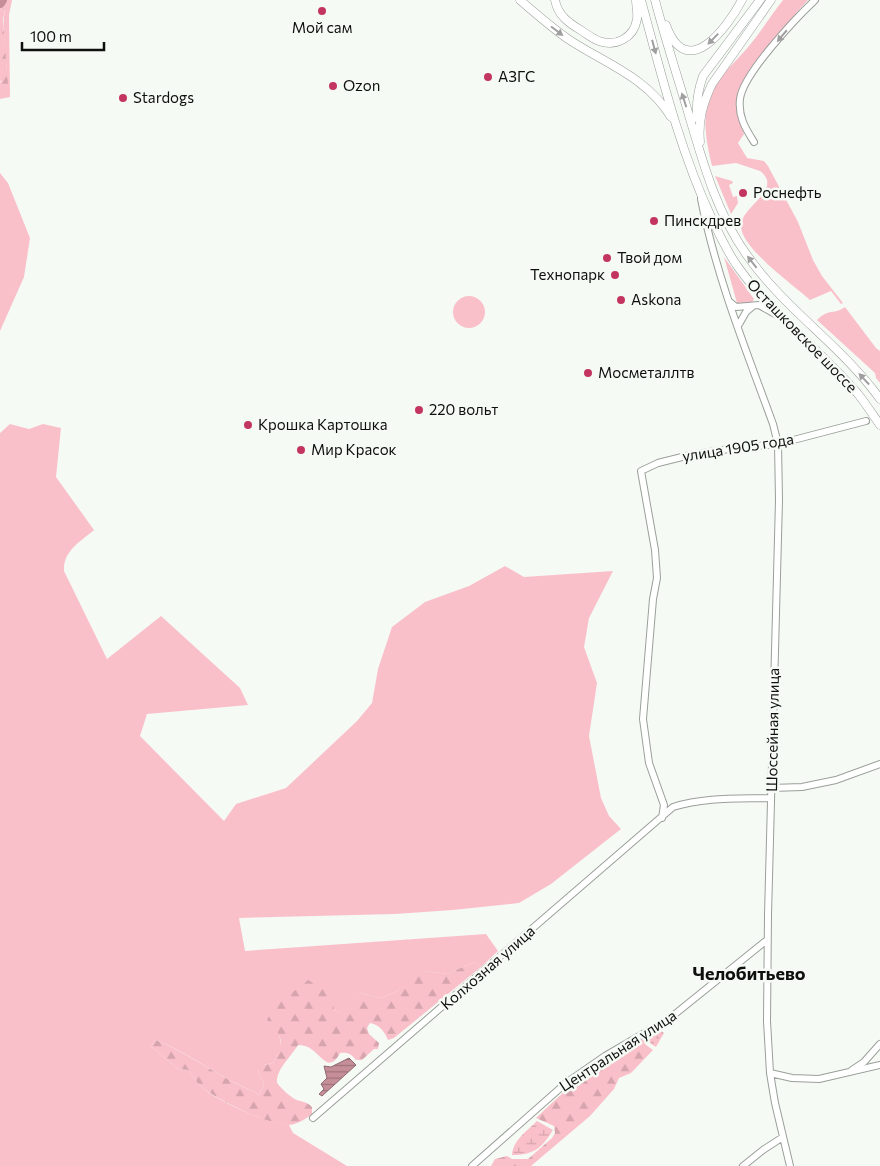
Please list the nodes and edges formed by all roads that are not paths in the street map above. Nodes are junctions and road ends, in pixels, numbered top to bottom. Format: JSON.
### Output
{"nodes":[{"id":1,"x":520,"y":0,"type":"edge"},
{"id":2,"x":555,"y":0,"type":"edge"},
{"id":3,"x":636,"y":0,"type":"edge"},
{"id":4,"x":641,"y":0,"type":"edge"},
{"id":5,"x":656,"y":0,"type":"edge"},
{"id":6,"x":742,"y":0,"type":"edge"},
{"id":7,"x":760,"y":0,"type":"edge"},
{"id":8,"x":772,"y":0,"type":"edge"},
{"id":9,"x":815,"y":0,"type":"edge"},
{"id":10,"x":699,"y":133,"type":"junction"},
{"id":11,"x":681,"y":139,"type":"junction"},
{"id":12,"x":754,"y":142,"type":"dead end"},
{"id":13,"x":703,"y":164,"type":"junction"},
{"id":14,"x":700,"y":195,"type":"junction"},
{"id":15,"x":729,"y":301,"type":"junction"},
{"id":16,"x":752,"y":307,"type":"junction"},
{"id":17,"x":780,"y":318,"type":"junction"},
{"id":18,"x":738,"y":326,"type":"junction"},
{"id":19,"x":880,"y":399,"type":"edge"},
{"id":20,"x":866,"y":421,"type":"dead end"},
{"id":21,"x":880,"y":425,"type":"edge"},
{"id":22,"x":778,"y":444,"type":"junction"},
{"id":23,"x":880,"y":764,"type":"edge"},
{"id":24,"x":772,"y":788,"type":"junction"},
{"id":25,"x":771,"y":798,"type":"junction"},
{"id":26,"x":664,"y":805,"type":"junction"},
{"id":27,"x":673,"y":807,"type":"junction"},
{"id":28,"x":662,"y":818,"type":"junction"},
{"id":29,"x":767,"y":940,"type":"junction"},
{"id":30,"x":880,"y":1044,"type":"edge"},
{"id":31,"x":880,"y":1065,"type":"edge"},
{"id":32,"x":770,"y":1073,"type":"junction"},
{"id":33,"x":833,"y":1077,"type":"junction"},
{"id":34,"x":313,"y":1118,"type":"dead end"},
{"id":35,"x":782,"y":1137,"type":"junction"},
{"id":36,"x":472,"y":1166,"type":"edge"},
{"id":37,"x":743,"y":1166,"type":"edge"},
{"id":38,"x":790,"y":1166,"type":"edge"}],
"edges":[{"from":1,"to":11,"type":"main road","one_way":true},
{"from":2,"to":3,"type":"main road"},
{"from":4,"to":11,"type":"main road","one_way":true},
{"from":6,"to":5,"type":"main road","one_way":true},
{"from":13,"to":5,"type":"main road","one_way":true},
{"from":7,"to":10,"type":"main road"},
{"from":8,"to":10,"type":"main road"},
{"from":9,"to":12,"type":"street","one_way":true},
{"from":10,"to":13,"type":"main road"},
{"from":11,"to":14,"type":"main road","name":"Осташковское шоссе"},
{"from":19,"to":13,"type":"main road","name":"Осташковское шоссе","one_way":true},
{"from":14,"to":15,"type":"street","name":"Шоссейная улица"},
{"from":14,"to":17,"type":"main road","name":"Осташковское шоссе"},
{"from":15,"to":16,"type":"street"},
{"from":15,"to":18,"type":"street","name":"Шоссейная улица"},
{"from":16,"to":17,"type":"street"},
{"from":16,"to":18,"type":"street"},
{"from":17,"to":21,"type":"main road","name":"Осташковское шоссе"},
{"from":18,"to":22,"type":"street","name":"Шоссейная улица"},
{"from":20,"to":22,"type":"street","name":"улица 1905 года"},
{"from":22,"to":24,"type":"street","name":"Шоссейная улица"},
{"from":22,"to":26,"type":"street","name":"улица 1905 года"},
{"from":23,"to":24,"type":"street"},
{"from":24,"to":25,"type":"street","name":"Шоссейная улица"},
{"from":25,"to":27,"type":"street"},
{"from":25,"to":29,"type":"street","name":"Шоссейная улица"},
{"from":26,"to":27,"type":"street"},
{"from":26,"to":28,"type":"street"},
{"from":27,"to":28,"type":"street","name":"Колхозная улица"},
{"from":28,"to":34,"type":"street","name":"Колхозная улица"},
{"from":29,"to":32,"type":"street","name":"Шоссейная улица"},
{"from":29,"to":36,"type":"street","name":"Центральная улица"},
{"from":30,"to":33,"type":"street"},
{"from":31,"to":33,"type":"street"},
{"from":32,"to":33,"type":"street"},
{"from":32,"to":35,"type":"street","name":"Шоссейная улица"},
{"from":35,"to":37,"type":"street"},
{"from":35,"to":38,"type":"street","name":"Шоссейная улица"}]}
